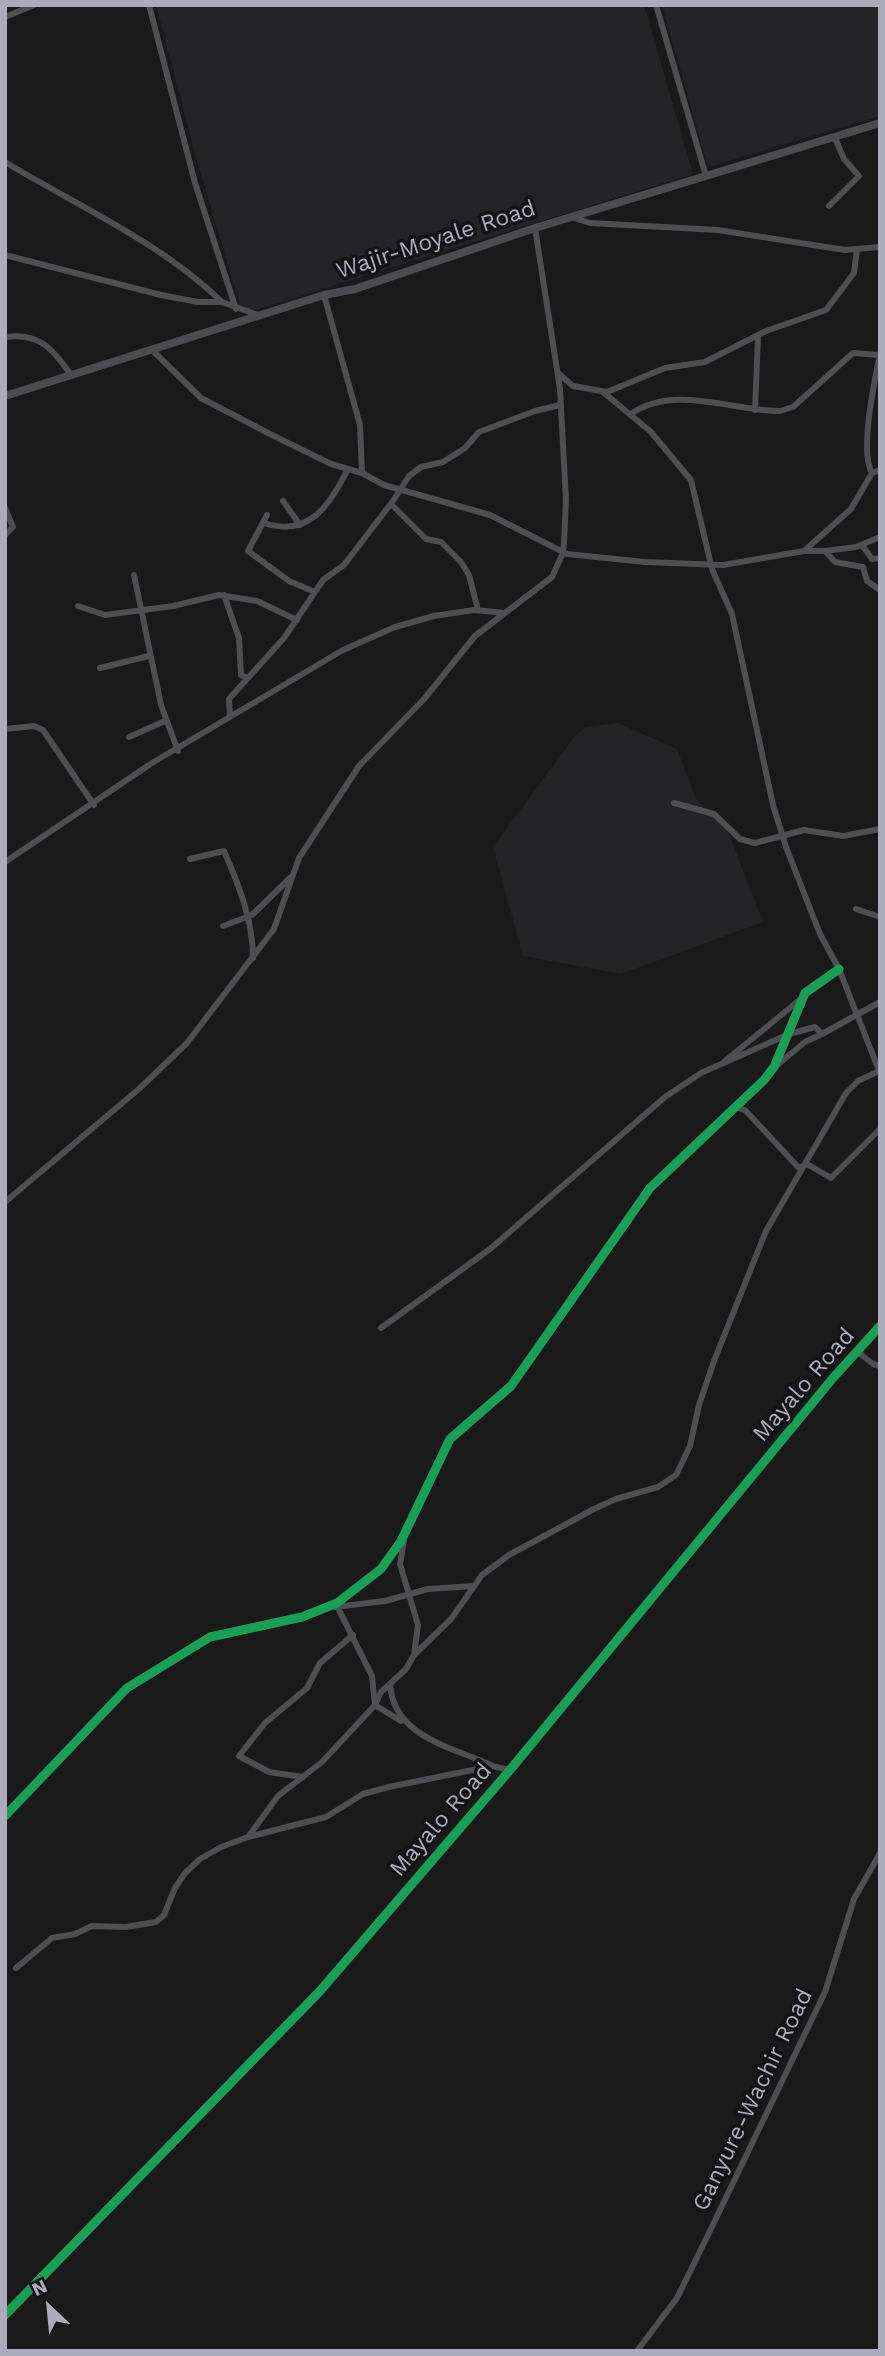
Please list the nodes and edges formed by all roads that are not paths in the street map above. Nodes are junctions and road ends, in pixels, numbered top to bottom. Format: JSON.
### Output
{"nodes":[{"id":1,"x":34,"y":5,"type":"edge"},
{"id":2,"x":149,"y":5,"type":"edge"},
{"id":3,"x":656,"y":5,"type":"edge"},
{"id":4,"x":5,"y":17,"type":"edge"},
{"id":5,"x":880,"y":123,"type":"edge"},
{"id":6,"x":835,"y":138,"type":"junction"},
{"id":7,"x":5,"y":162,"type":"edge"},
{"id":8,"x":706,"y":176,"type":"junction"},
{"id":9,"x":829,"y":206,"type":"dead end"},
{"id":10,"x":571,"y":217,"type":"junction"},
{"id":11,"x":535,"y":228,"type":"junction"},
{"id":12,"x":880,"y":247,"type":"edge"},
{"id":13,"x":857,"y":250,"type":"junction"},
{"id":14,"x":5,"y":256,"type":"edge"},
{"id":15,"x":324,"y":295,"type":"junction"},
{"id":16,"x":222,"y":302,"type":"junction"},
{"id":17,"x":236,"y":309,"type":"junction"},
{"id":18,"x":260,"y":315,"type":"junction"},
{"id":19,"x":758,"y":336,"type":"junction"},
{"id":20,"x":5,"y":337,"type":"edge"},
{"id":21,"x":152,"y":350,"type":"junction"},
{"id":22,"x":880,"y":354,"type":"edge"},
{"id":23,"x":558,"y":373,"type":"junction"},
{"id":24,"x":71,"y":375,"type":"junction"},
{"id":25,"x":603,"y":392,"type":"junction"},
{"id":26,"x":5,"y":396,"type":"edge"},
{"id":27,"x":560,"y":405,"type":"junction"},
{"id":28,"x":755,"y":410,"type":"junction"},
{"id":29,"x":631,"y":414,"type":"junction"},
{"id":30,"x":348,"y":469,"type":"junction"},
{"id":31,"x":880,"y":470,"type":"edge"},
{"id":32,"x":362,"y":473,"type":"junction"},
{"id":33,"x":872,"y":473,"type":"junction"},
{"id":34,"x":400,"y":490,"type":"junction"},
{"id":35,"x":284,"y":501,"type":"dead end"},
{"id":36,"x":391,"y":504,"type":"junction"},
{"id":37,"x":5,"y":508,"type":"edge"},
{"id":38,"x":267,"y":515,"type":"dead end"},
{"id":39,"x":264,"y":523,"type":"junction"},
{"id":40,"x":300,"y":525,"type":"junction"},
{"id":41,"x":5,"y":535,"type":"edge"},
{"id":42,"x":880,"y":537,"type":"edge"},
{"id":43,"x":862,"y":545,"type":"junction"},
{"id":44,"x":804,"y":551,"type":"junction"},
{"id":45,"x":825,"y":551,"type":"junction"},
{"id":46,"x":563,"y":553,"type":"junction"},
{"id":47,"x":876,"y":558,"type":"edge"},
{"id":48,"x":712,"y":564,"type":"junction"},
{"id":49,"x":863,"y":567,"type":"junction"},
{"id":50,"x":134,"y":575,"type":"dead end"},
{"id":51,"x":880,"y":590,"type":"edge"},
{"id":52,"x":315,"y":592,"type":"junction"},
{"id":53,"x":223,"y":595,"type":"junction"},
{"id":54,"x":78,"y":606,"type":"dead end"},
{"id":55,"x":143,"y":610,"type":"junction"},
{"id":56,"x":478,"y":610,"type":"junction"},
{"id":57,"x":505,"y":613,"type":"junction"},
{"id":58,"x":298,"y":620,"type":"junction"},
{"id":59,"x":149,"y":656,"type":"junction"},
{"id":60,"x":100,"y":668,"type":"dead end"},
{"id":61,"x":247,"y":678,"type":"junction"},
{"id":62,"x":230,"y":718,"type":"junction"},
{"id":63,"x":165,"y":721,"type":"junction"},
{"id":64,"x":5,"y":729,"type":"edge"},
{"id":65,"x":129,"y":737,"type":"dead end"},
{"id":66,"x":178,"y":751,"type":"junction"},
{"id":67,"x":674,"y":803,"type":"dead end"},
{"id":68,"x":94,"y":804,"type":"junction"},
{"id":69,"x":880,"y":829,"type":"edge"},
{"id":70,"x":782,"y":834,"type":"junction"},
{"id":71,"x":190,"y":859,"type":"dead end"},
{"id":72,"x":5,"y":862,"type":"edge"},
{"id":73,"x":292,"y":876,"type":"junction"},
{"id":74,"x":856,"y":909,"type":"dead end"},
{"id":75,"x":248,"y":917,"type":"junction"},
{"id":76,"x":880,"y":917,"type":"edge"},
{"id":77,"x":223,"y":926,"type":"dead end"},
{"id":78,"x":253,"y":958,"type":"junction"},
{"id":79,"x":839,"y":969,"type":"junction"},
{"id":80,"x":802,"y":998,"type":"junction"},
{"id":81,"x":880,"y":1002,"type":"edge"},
{"id":82,"x":856,"y":1013,"type":"junction"},
{"id":83,"x":789,"y":1034,"type":"junction"},
{"id":84,"x":822,"y":1034,"type":"junction"},
{"id":85,"x":722,"y":1065,"type":"junction"},
{"id":86,"x":774,"y":1067,"type":"junction"},
{"id":87,"x":879,"y":1072,"type":"edge"},
{"id":88,"x":734,"y":1107,"type":"junction"},
{"id":89,"x":880,"y":1129,"type":"edge"},
{"id":90,"x":807,"y":1164,"type":"junction"},
{"id":91,"x":5,"y":1202,"type":"edge"},
{"id":92,"x":880,"y":1326,"type":"edge"},
{"id":93,"x":381,"y":1328,"type":"dead end"},
{"id":94,"x":858,"y":1352,"type":"junction"},
{"id":95,"x":880,"y":1366,"type":"edge"},
{"id":96,"x":406,"y":1527,"type":"junction"},
{"id":97,"x":474,"y":1586,"type":"junction"},
{"id":98,"x":408,"y":1593,"type":"junction"},
{"id":99,"x":337,"y":1606,"type":"junction"},
{"id":100,"x":328,"y":1607,"type":"junction"},
{"id":101,"x":353,"y":1635,"type":"junction"},
{"id":102,"x":414,"y":1655,"type":"junction"},
{"id":103,"x":390,"y":1684,"type":"junction"},
{"id":104,"x":374,"y":1705,"type":"junction"},
{"id":105,"x":403,"y":1722,"type":"junction"},
{"id":106,"x":492,"y":1766,"type":"junction"},
{"id":107,"x":510,"y":1770,"type":"junction"},
{"id":108,"x":303,"y":1777,"type":"junction"},
{"id":109,"x":5,"y":1815,"type":"edge"},
{"id":110,"x":248,"y":1837,"type":"junction"},
{"id":111,"x":880,"y":1853,"type":"edge"},
{"id":112,"x":16,"y":1968,"type":"dead end"},
{"id":113,"x":5,"y":2315,"type":"edge"},
{"id":114,"x":637,"y":2351,"type":"edge"}],
"edges":[{"from":1,"to":4,"type":"street"},
{"from":2,"to":17,"type":"street"},
{"from":3,"to":8,"type":"street"},
{"from":5,"to":6,"type":"main road","name":"Wajir-Moyale Road"},
{"from":6,"to":8,"type":"main road","name":"Wajir-Moyale Road"},
{"from":6,"to":9,"type":"street"},
{"from":7,"to":16,"type":"street"},
{"from":8,"to":10,"type":"main road","name":"Wajir-Moyale Road"},
{"from":10,"to":11,"type":"main road","name":"Wajir-Moyale Road"},
{"from":10,"to":13,"type":"street"},
{"from":11,"to":15,"type":"main road","name":"Wajir-Moyale Road"},
{"from":11,"to":23,"type":"street"},
{"from":12,"to":13,"type":"street"},
{"from":13,"to":19,"type":"street"},
{"from":14,"to":16,"type":"street"},
{"from":15,"to":18,"type":"main road","name":"Wajir-Moyale Road"},
{"from":15,"to":32,"type":"street"},
{"from":16,"to":17,"type":"street"},
{"from":17,"to":18,"type":"street"},
{"from":18,"to":21,"type":"main road","name":"Wajir-Moyale Road"},
{"from":19,"to":25,"type":"street"},
{"from":19,"to":28,"type":"street"},
{"from":20,"to":24,"type":"street"},
{"from":21,"to":24,"type":"main road","name":"Wajir-Moyale Road"},
{"from":21,"to":30,"type":"street"},
{"from":22,"to":28,"type":"street"},
{"from":22,"to":33,"type":"street"},
{"from":23,"to":25,"type":"street"},
{"from":23,"to":27,"type":"street"},
{"from":24,"to":26,"type":"main road","name":"Wajir-Moyale Road"},
{"from":25,"to":29,"type":"street"},
{"from":27,"to":34,"type":"street"},
{"from":27,"to":46,"type":"street"},
{"from":28,"to":29,"type":"street"},
{"from":29,"to":48,"type":"street"},
{"from":30,"to":32,"type":"street"},
{"from":30,"to":40,"type":"street"},
{"from":31,"to":33,"type":"street"},
{"from":32,"to":34,"type":"street"},
{"from":33,"to":44,"type":"street"},
{"from":34,"to":36,"type":"street"},
{"from":34,"to":46,"type":"street"},
{"from":35,"to":40,"type":"street"},
{"from":36,"to":52,"type":"street"},
{"from":36,"to":56,"type":"street"},
{"from":37,"to":41,"type":"street"},
{"from":38,"to":39,"type":"street"},
{"from":39,"to":40,"type":"street"},
{"from":39,"to":52,"type":"street"},
{"from":42,"to":43,"type":"street"},
{"from":43,"to":45,"type":"street"},
{"from":43,"to":47,"type":"street"},
{"from":44,"to":45,"type":"street"},
{"from":44,"to":48,"type":"street"},
{"from":45,"to":49,"type":"street"},
{"from":46,"to":48,"type":"street"},
{"from":46,"to":57,"type":"street"},
{"from":47,"to":49,"type":"street"},
{"from":48,"to":70,"type":"street"},
{"from":49,"to":51,"type":"street"},
{"from":50,"to":55,"type":"street"},
{"from":52,"to":58,"type":"street"},
{"from":53,"to":55,"type":"street"},
{"from":53,"to":58,"type":"street"},
{"from":53,"to":61,"type":"street"},
{"from":54,"to":55,"type":"street"},
{"from":55,"to":59,"type":"street"},
{"from":56,"to":57,"type":"street"},
{"from":56,"to":62,"type":"street"},
{"from":57,"to":73,"type":"street"},
{"from":58,"to":61,"type":"street"},
{"from":59,"to":60,"type":"street"},
{"from":59,"to":63,"type":"street"},
{"from":61,"to":62,"type":"street"},
{"from":62,"to":66,"type":"street"},
{"from":63,"to":65,"type":"street"},
{"from":63,"to":66,"type":"street"},
{"from":64,"to":68,"type":"street"},
{"from":66,"to":68,"type":"street"},
{"from":67,"to":70,"type":"street"},
{"from":68,"to":72,"type":"street"},
{"from":69,"to":70,"type":"street"},
{"from":70,"to":79,"type":"street"},
{"from":71,"to":75,"type":"street"},
{"from":73,"to":75,"type":"street"},
{"from":73,"to":78,"type":"street"},
{"from":74,"to":76,"type":"street"},
{"from":75,"to":77,"type":"street"},
{"from":75,"to":78,"type":"street"},
{"from":78,"to":91,"type":"street"},
{"from":79,"to":80,"type":"street"},
{"from":79,"to":82,"type":"street"},
{"from":80,"to":83,"type":"street"},
{"from":80,"to":85,"type":"street"},
{"from":81,"to":82,"type":"street"},
{"from":82,"to":84,"type":"street"},
{"from":82,"to":87,"type":"street"},
{"from":83,"to":84,"type":"street"},
{"from":83,"to":85,"type":"street"},
{"from":83,"to":86,"type":"street"},
{"from":84,"to":86,"type":"street"},
{"from":85,"to":93,"type":"street"},
{"from":86,"to":88,"type":"street"},
{"from":87,"to":90,"type":"street"},
{"from":88,"to":90,"type":"street"},
{"from":88,"to":96,"type":"street"},
{"from":89,"to":90,"type":"street"},
{"from":90,"to":97,"type":"street"},
{"from":92,"to":94,"type":"street","name":"Mayalo Road"},
{"from":94,"to":95,"type":"street"},
{"from":94,"to":107,"type":"street","name":"Mayalo Road"},
{"from":96,"to":98,"type":"street"},
{"from":96,"to":100,"type":"street"},
{"from":97,"to":98,"type":"street"},
{"from":97,"to":102,"type":"street"},
{"from":98,"to":99,"type":"street"},
{"from":98,"to":102,"type":"street"},
{"from":99,"to":100,"type":"street"},
{"from":99,"to":101,"type":"street"},
{"from":100,"to":109,"type":"street"},
{"from":101,"to":104,"type":"street"},
{"from":101,"to":108,"type":"street"},
{"from":102,"to":103,"type":"street"},
{"from":103,"to":104,"type":"street"},
{"from":103,"to":105,"type":"street"},
{"from":104,"to":105,"type":"street"},
{"from":104,"to":108,"type":"street"},
{"from":105,"to":106,"type":"street"},
{"from":106,"to":107,"type":"street"},
{"from":106,"to":110,"type":"street"},
{"from":107,"to":113,"type":"street","name":"Mayalo Road"},
{"from":108,"to":110,"type":"street"},
{"from":110,"to":112,"type":"street"},
{"from":111,"to":114,"type":"street","name":"Ganyure-Wachir Road"}]}
